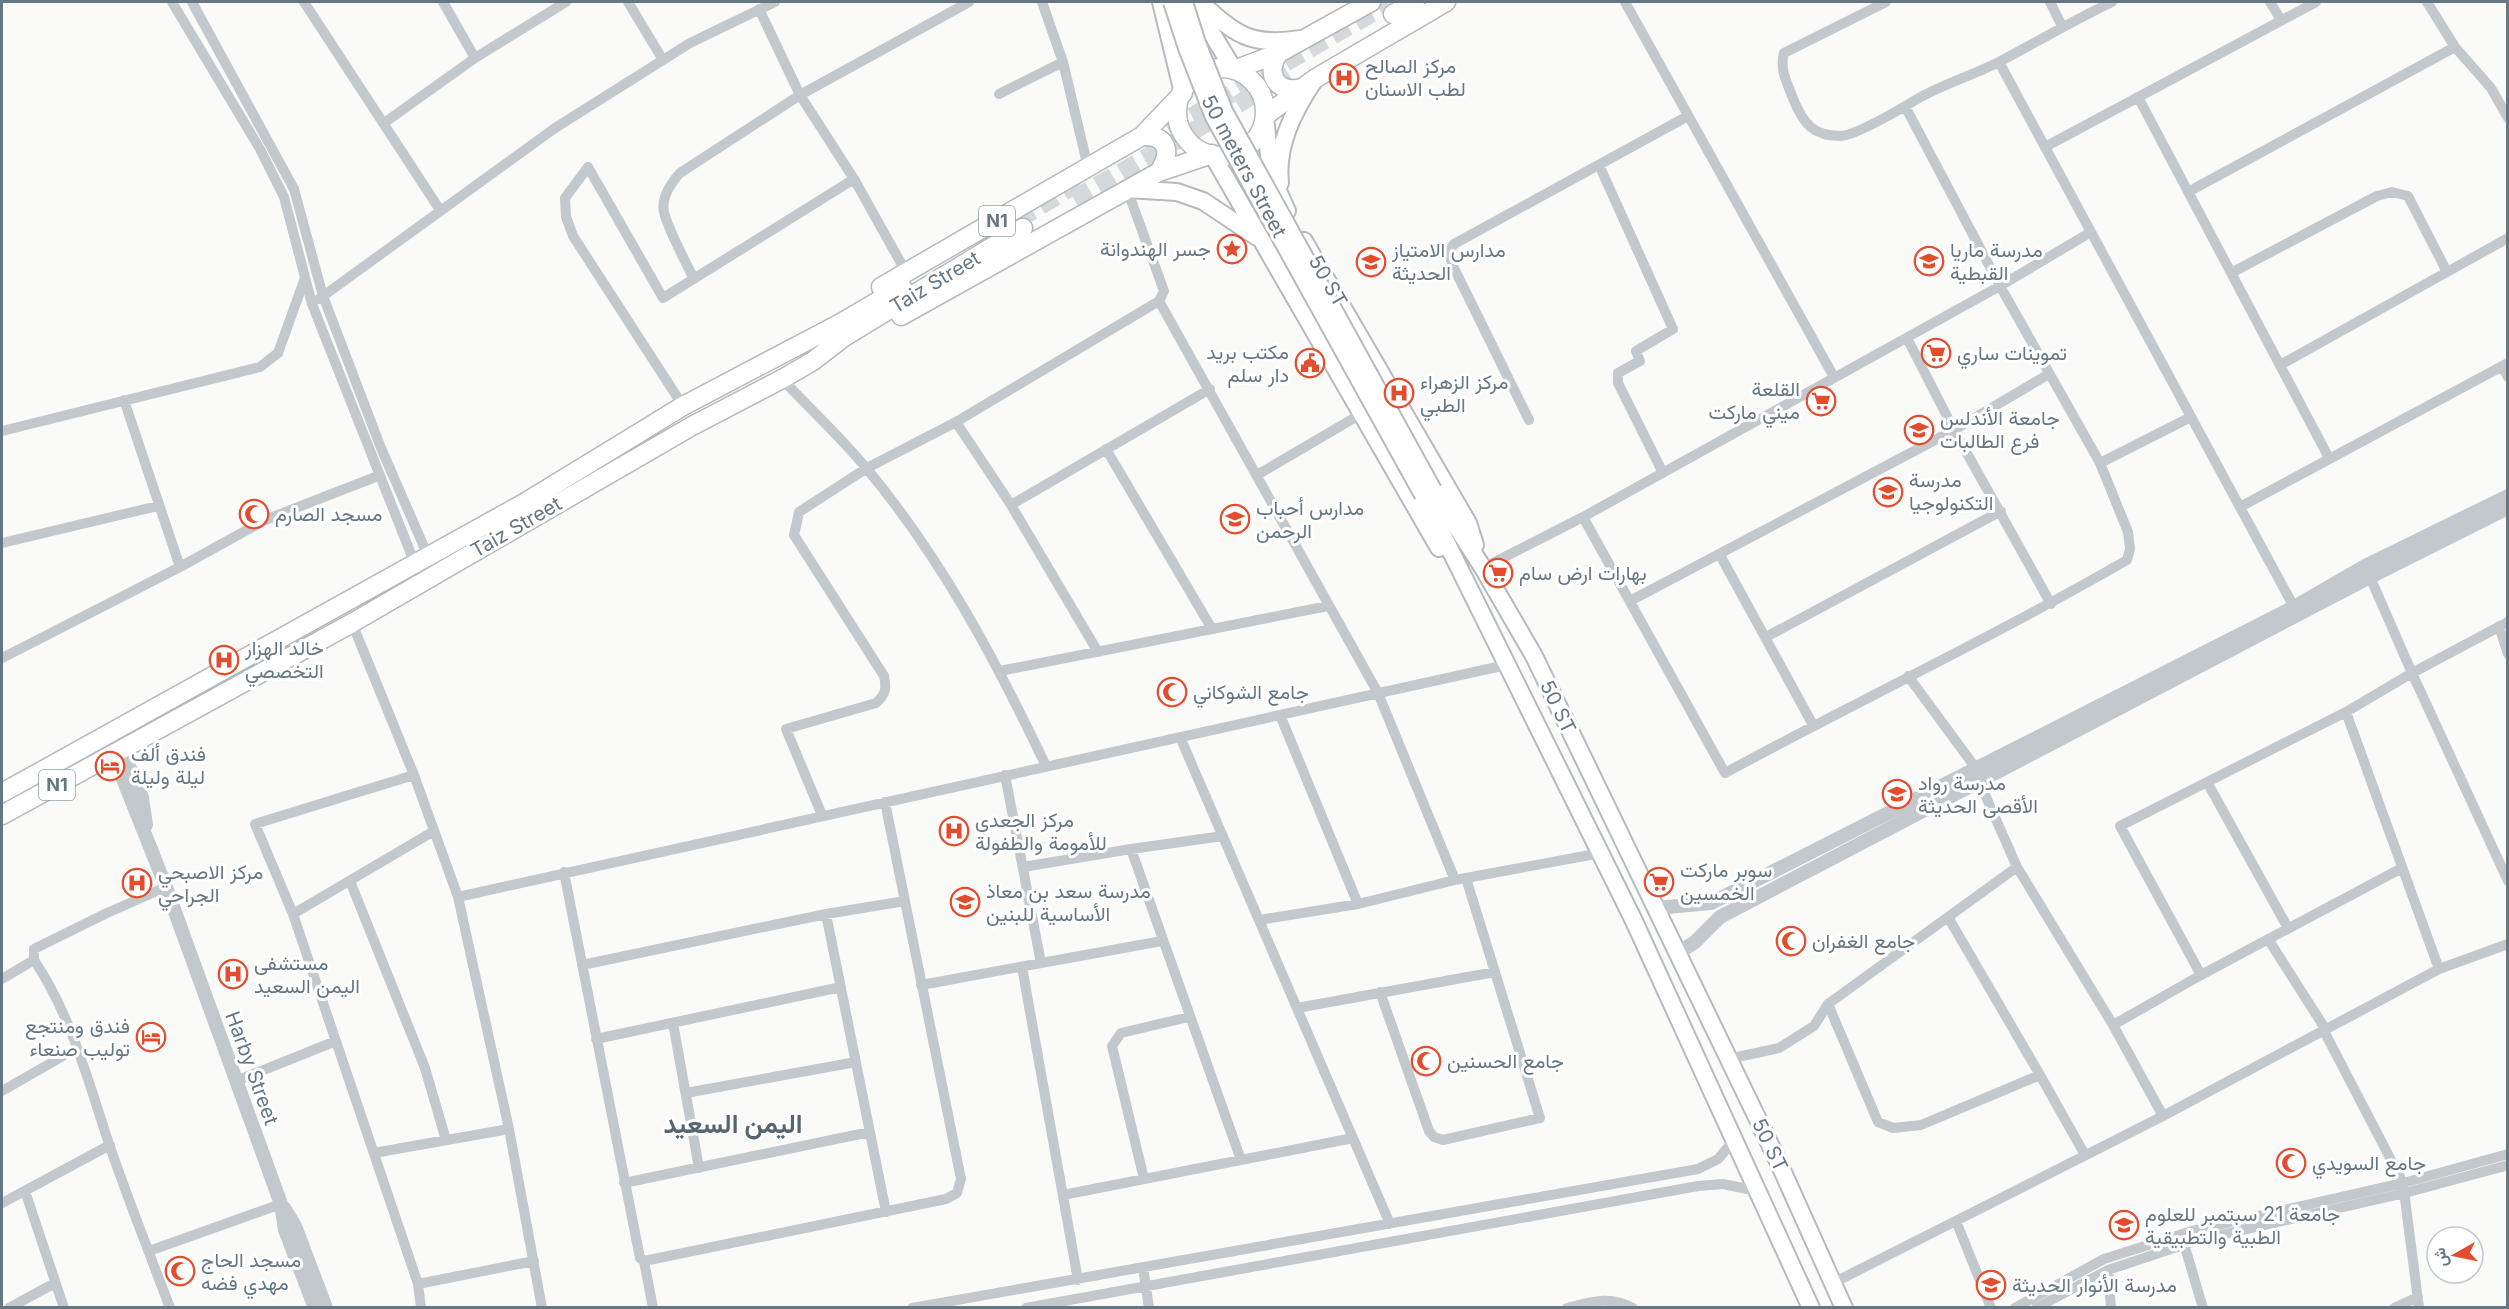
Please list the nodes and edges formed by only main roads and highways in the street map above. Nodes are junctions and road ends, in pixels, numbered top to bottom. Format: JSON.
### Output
{"nodes":[{"id":1,"x":1165,"y":2,"type":"edge"},
{"id":2,"x":1184,"y":2,"type":"edge"},
{"id":3,"x":1191,"y":2,"type":"edge"},
{"id":4,"x":1198,"y":2,"type":"edge"},
{"id":5,"x":1415,"y":2,"type":"edge"},
{"id":6,"x":1446,"y":2,"type":"edge"},
{"id":7,"x":1386,"y":5,"type":"edge"},
{"id":8,"x":1307,"y":39,"type":"junction"},
{"id":9,"x":1280,"y":53,"type":"junction"},
{"id":10,"x":1234,"y":69,"type":"junction"},
{"id":11,"x":1309,"y":83,"type":"junction"},
{"id":12,"x":1183,"y":93,"type":"junction"},
{"id":13,"x":1265,"y":116,"type":"junction"},
{"id":14,"x":1142,"y":136,"type":"junction"},
{"id":15,"x":1212,"y":154,"type":"junction"},
{"id":16,"x":1159,"y":171,"type":"junction"},
{"id":17,"x":1127,"y":189,"type":"junction"},
{"id":18,"x":1282,"y":202,"type":"junction"},
{"id":19,"x":1250,"y":222,"type":"junction"},
{"id":20,"x":1260,"y":239,"type":"junction"},
{"id":21,"x":805,"y":341,"type":"junction"},
{"id":22,"x":813,"y":361,"type":"junction"},
{"id":23,"x":1428,"y":493,"type":"junction"},
{"id":24,"x":530,"y":509,"type":"junction"},
{"id":25,"x":1483,"y":568,"type":"junction"},
{"id":26,"x":1464,"y":579,"type":"junction"},
{"id":27,"x":2,"y":793,"type":"edge"},
{"id":28,"x":2,"y":815,"type":"edge"},
{"id":29,"x":1656,"y":908,"type":"junction"},
{"id":30,"x":1634,"y":921,"type":"junction"},
{"id":31,"x":1811,"y":1308,"type":"edge"},
{"id":32,"x":1844,"y":1308,"type":"edge"}],
"edges":[{"from":1,"to":3,"type":"main road"},
{"from":1,"to":12,"type":"main road"},
{"from":1,"to":23,"type":"main road","name":"50 meters Street","bridge":true},
{"from":2,"to":23,"type":"main road","name":"50 meters Street","bridge":true},
{"from":4,"to":8,"type":"main road"},
{"from":4,"to":10,"type":"main road"},
{"from":5,"to":7,"type":"highway"},
{"from":6,"to":11,"type":"highway"},
{"from":7,"to":8,"type":"highway"},
{"from":8,"to":9,"type":"highway"},
{"from":9,"to":10,"type":"highway"},
{"from":9,"to":11,"type":"highway"},
{"from":10,"to":12,"type":"highway"},
{"from":10,"to":13,"type":"highway"},
{"from":11,"to":13,"type":"highway"},
{"from":11,"to":18,"type":"main road"},
{"from":12,"to":14,"type":"highway","number":"N1"},
{"from":12,"to":15,"type":"highway"},
{"from":13,"to":15,"type":"highway"},
{"from":13,"to":18,"type":"main road","name":"50 ST"},
{"from":14,"to":16,"type":"highway"},
{"from":14,"to":21,"type":"highway","number":"N1"},
{"from":15,"to":16,"type":"highway","number":"N1"},
{"from":15,"to":19,"type":"main road","name":"50 ST"},
{"from":16,"to":17,"type":"highway","number":"N1"},
{"from":17,"to":20,"type":"main road"},
{"from":17,"to":22,"type":"highway","number":"N1"},
{"from":18,"to":19,"type":"main road"},
{"from":18,"to":25,"type":"main road","name":"50 ST"},
{"from":19,"to":20,"type":"main road","name":"50 ST"},
{"from":20,"to":26,"type":"main road","name":"50 ST"},
{"from":21,"to":22,"type":"highway","name":"Taiz Street","number":"N1"},
{"from":21,"to":24,"type":"highway","name":"Taiz Street","number":"N1"},
{"from":22,"to":24,"type":"highway","name":"Taiz Street","number":"N1"},
{"from":23,"to":25,"type":"main road","name":"50 meters Street"},
{"from":23,"to":26,"type":"main road","name":"50 meters Street"},
{"from":24,"to":27,"type":"highway","name":"Taiz Street","number":"N1"},
{"from":24,"to":28,"type":"highway","name":"Taiz Street","number":"N1"},
{"from":25,"to":29,"type":"main road","name":"50 ST"},
{"from":26,"to":30,"type":"main road","name":"50 ST"},
{"from":29,"to":30,"type":"main road"},
{"from":29,"to":32,"type":"main road","name":"50 ST"},
{"from":30,"to":31,"type":"main road","name":"50 ST"}]}
